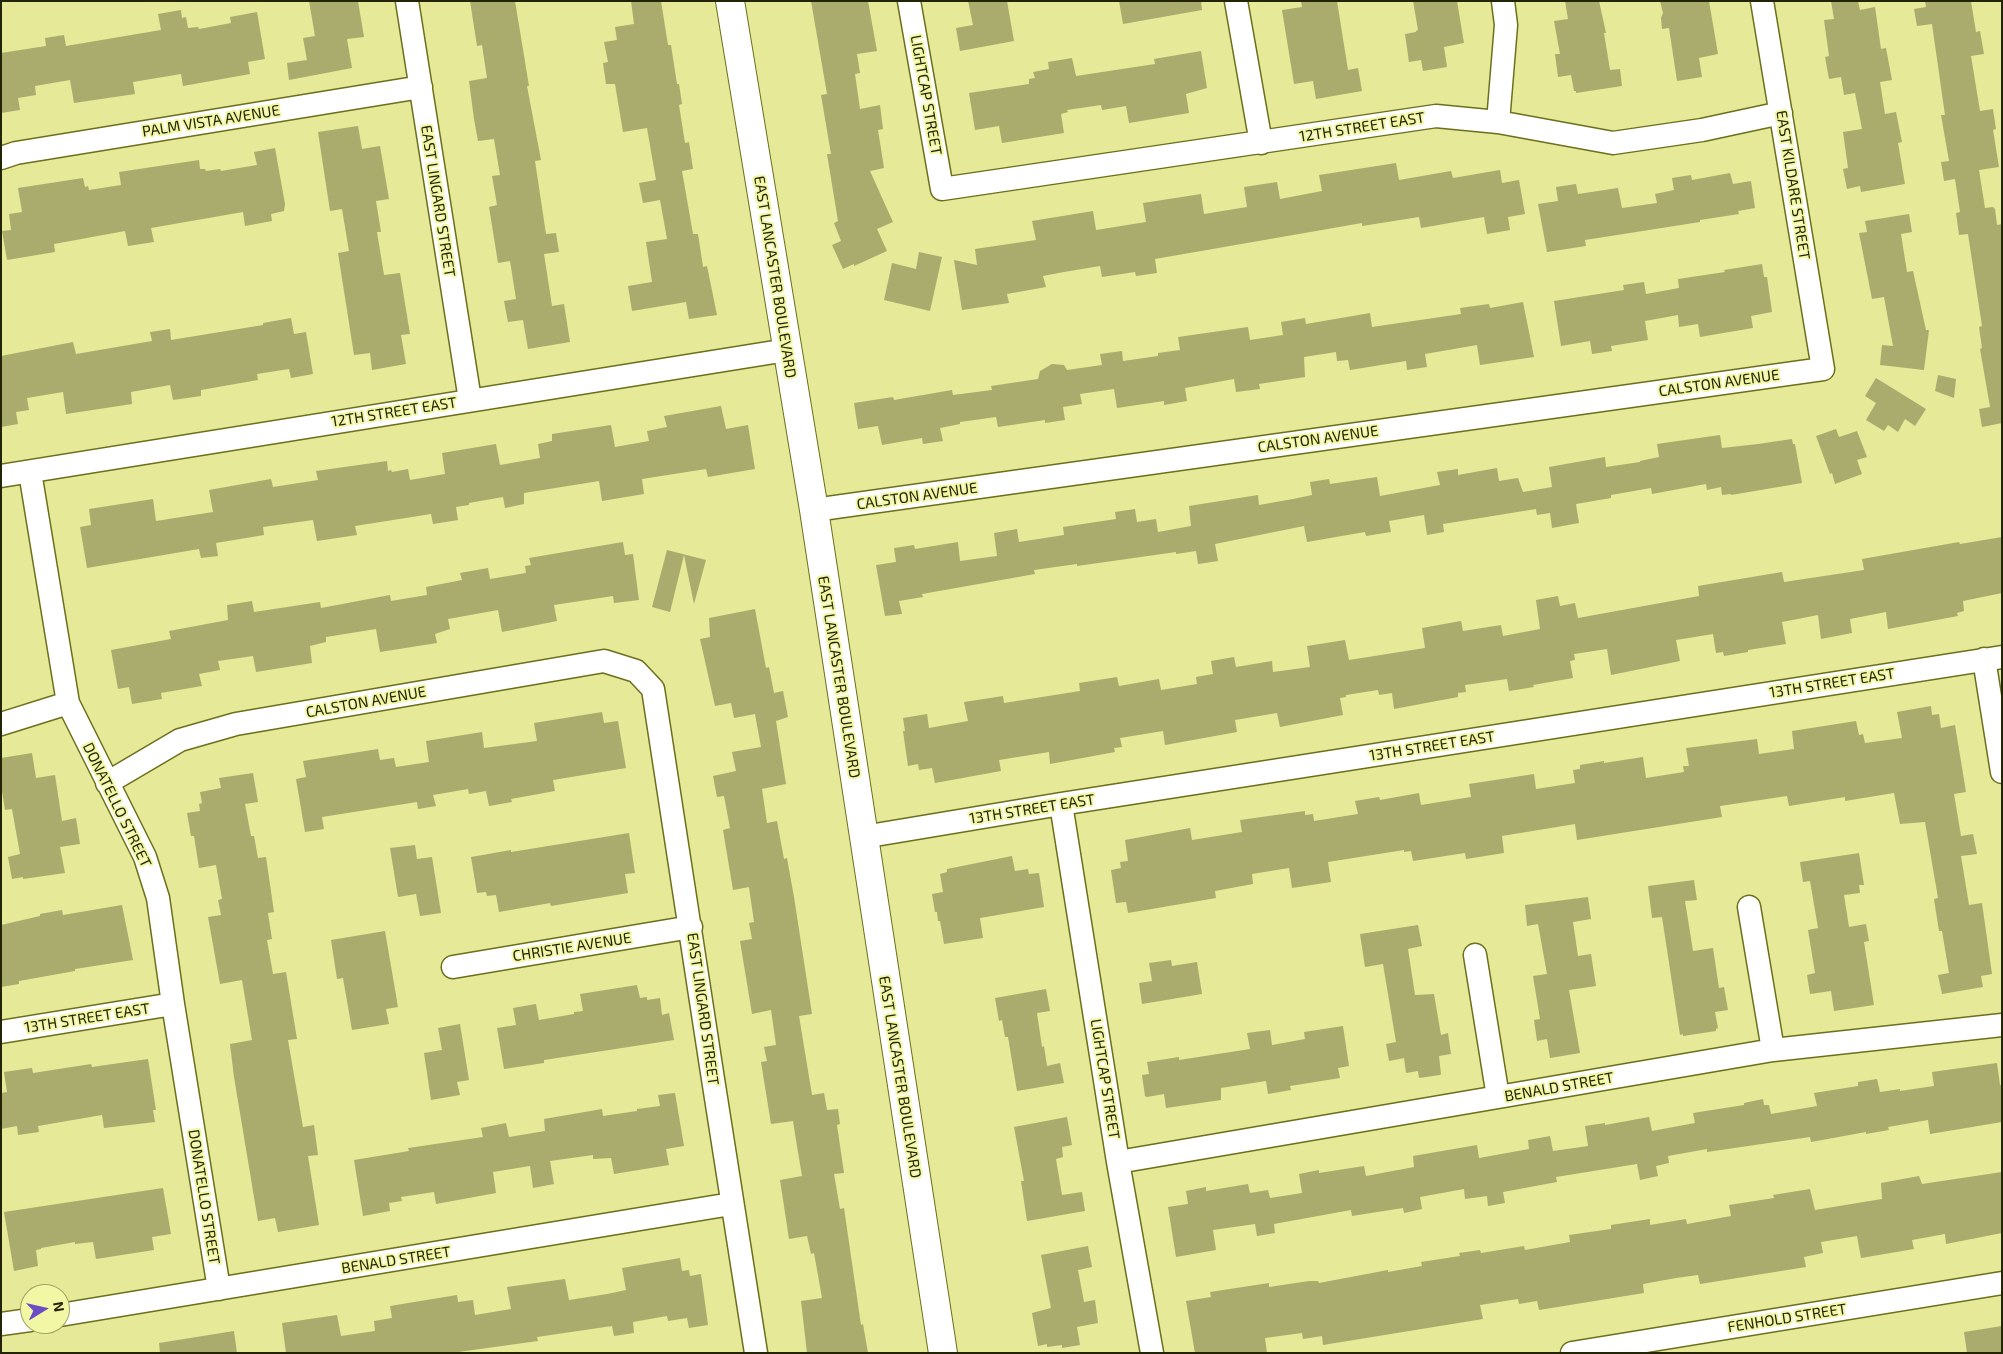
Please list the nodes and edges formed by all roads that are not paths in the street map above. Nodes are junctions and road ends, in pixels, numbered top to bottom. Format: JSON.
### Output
{"nodes":[{"id":1,"x":407,"y":1,"type":"edge"},
{"id":2,"x":730,"y":1,"type":"edge"},
{"id":3,"x":909,"y":1,"type":"edge"},
{"id":4,"x":1236,"y":1,"type":"edge"},
{"id":5,"x":1502,"y":1,"type":"edge"},
{"id":6,"x":1762,"y":1,"type":"edge"},
{"id":7,"x":421,"y":87,"type":"junction"},
{"id":8,"x":1781,"y":113,"type":"junction"},
{"id":9,"x":1498,"y":122,"type":"junction"},
{"id":10,"x":1260,"y":143,"type":"junction"},
{"id":11,"x":1,"y":158,"type":"edge"},
{"id":12,"x":942,"y":188,"type":"joint"},
{"id":13,"x":787,"y":350,"type":"junction"},
{"id":14,"x":1823,"y":369,"type":"joint"},
{"id":15,"x":470,"y":400,"type":"junction"},
{"id":16,"x":30,"y":472,"type":"junction"},
{"id":17,"x":1,"y":476,"type":"edge"},
{"id":18,"x":814,"y":510,"type":"junction"},
{"id":19,"x":1993,"y":658,"type":"edge"},
{"id":20,"x":636,"y":671,"type":"joint"},
{"id":21,"x":68,"y":703,"type":"junction"},
{"id":22,"x":1,"y":724,"type":"edge"},
{"id":23,"x":2002,"y":772,"type":"edge"},
{"id":24,"x":107,"y":783,"type":"junction"},
{"id":25,"x":1061,"y":804,"type":"junction"},
{"id":26,"x":863,"y":837,"type":"junction"},
{"id":27,"x":1749,"y":907,"type":"dead end"},
{"id":28,"x":691,"y":927,"type":"junction"},
{"id":29,"x":1476,"y":955,"type":"dead end"},
{"id":30,"x":453,"y":967,"type":"dead end"},
{"id":31,"x":173,"y":1004,"type":"junction"},
{"id":32,"x":2002,"y":1025,"type":"edge"},
{"id":33,"x":1,"y":1032,"type":"edge"},
{"id":34,"x":1773,"y":1050,"type":"junction"},
{"id":35,"x":1498,"y":1098,"type":"junction"},
{"id":36,"x":1118,"y":1162,"type":"junction"},
{"id":37,"x":732,"y":1204,"type":"junction"},
{"id":38,"x":2002,"y":1283,"type":"edge"},
{"id":39,"x":219,"y":1289,"type":"junction"},
{"id":40,"x":70,"y":1313,"type":"edge"},
{"id":41,"x":20,"y":1321,"type":"edge"},
{"id":42,"x":1,"y":1324,"type":"edge"},
{"id":43,"x":756,"y":1353,"type":"edge"},
{"id":44,"x":943,"y":1353,"type":"edge"},
{"id":45,"x":1152,"y":1353,"type":"edge"},
{"id":46,"x":1572,"y":1353,"type":"edge"}],
"edges":[{"from":1,"to":7,"type":"street","name":"EAST LINGARD STREET"},
{"from":2,"to":13,"type":"main road","name":"EAST LANCASTER BOULEVARD"},
{"from":3,"to":12,"type":"street","name":"LIGHTCAP STREET"},
{"from":4,"to":10,"type":"street"},
{"from":5,"to":9,"type":"street"},
{"from":6,"to":8,"type":"street","name":"EAST KILDARE STREET"},
{"from":7,"to":11,"type":"street","name":"PALM VISTA AVENUE"},
{"from":7,"to":15,"type":"street","name":"EAST LINGARD STREET"},
{"from":8,"to":9,"type":"street","name":"12TH STREET EAST"},
{"from":8,"to":14,"type":"street","name":"EAST KILDARE STREET"},
{"from":9,"to":10,"type":"street","name":"12TH STREET EAST"},
{"from":10,"to":12,"type":"street","name":"12TH STREET EAST"},
{"from":13,"to":15,"type":"street","name":"12TH STREET EAST"},
{"from":13,"to":18,"type":"main road","name":"EAST LANCASTER BOULEVARD"},
{"from":14,"to":18,"type":"street","name":"CALSTON AVENUE"},
{"from":15,"to":16,"type":"street","name":"12TH STREET EAST"},
{"from":16,"to":17,"type":"street","name":"12TH STREET EAST"},
{"from":16,"to":21,"type":"street","name":"DONATELLO STREET"},
{"from":18,"to":26,"type":"main road","name":"EAST LANCASTER BOULEVARD"},
{"from":19,"to":23,"type":"street"},
{"from":19,"to":25,"type":"street","name":"13TH STREET EAST"},
{"from":20,"to":24,"type":"street","name":"CALSTON AVENUE"},
{"from":20,"to":28,"type":"street","name":"EAST LINGARD STREET"},
{"from":21,"to":22,"type":"street"},
{"from":21,"to":24,"type":"street","name":"DONATELLO STREET"},
{"from":24,"to":31,"type":"street","name":"DONATELLO STREET"},
{"from":25,"to":26,"type":"street","name":"13TH STREET EAST"},
{"from":25,"to":36,"type":"street","name":"LIGHTCAP STREET"},
{"from":26,"to":44,"type":"main road","name":"EAST LANCASTER BOULEVARD"},
{"from":27,"to":34,"type":"street"},
{"from":28,"to":30,"type":"street","name":"CHRISTIE AVENUE"},
{"from":28,"to":37,"type":"street","name":"EAST LINGARD STREET"},
{"from":29,"to":35,"type":"street"},
{"from":31,"to":33,"type":"street","name":"13TH STREET EAST"},
{"from":31,"to":39,"type":"street","name":"DONATELLO STREET"},
{"from":32,"to":34,"type":"street","name":"BENALD STREET"},
{"from":34,"to":35,"type":"street","name":"BENALD STREET"},
{"from":35,"to":36,"type":"street","name":"BENALD STREET"},
{"from":36,"to":45,"type":"street","name":"LIGHTCAP STREET"},
{"from":37,"to":39,"type":"street","name":"BENALD STREET"},
{"from":37,"to":43,"type":"street","name":"EAST LINGARD STREET"},
{"from":38,"to":46,"type":"street","name":"FENHOLD STREET"},
{"from":39,"to":40,"type":"street","name":"BENALD STREET"},
{"from":41,"to":42,"type":"street"}]}
